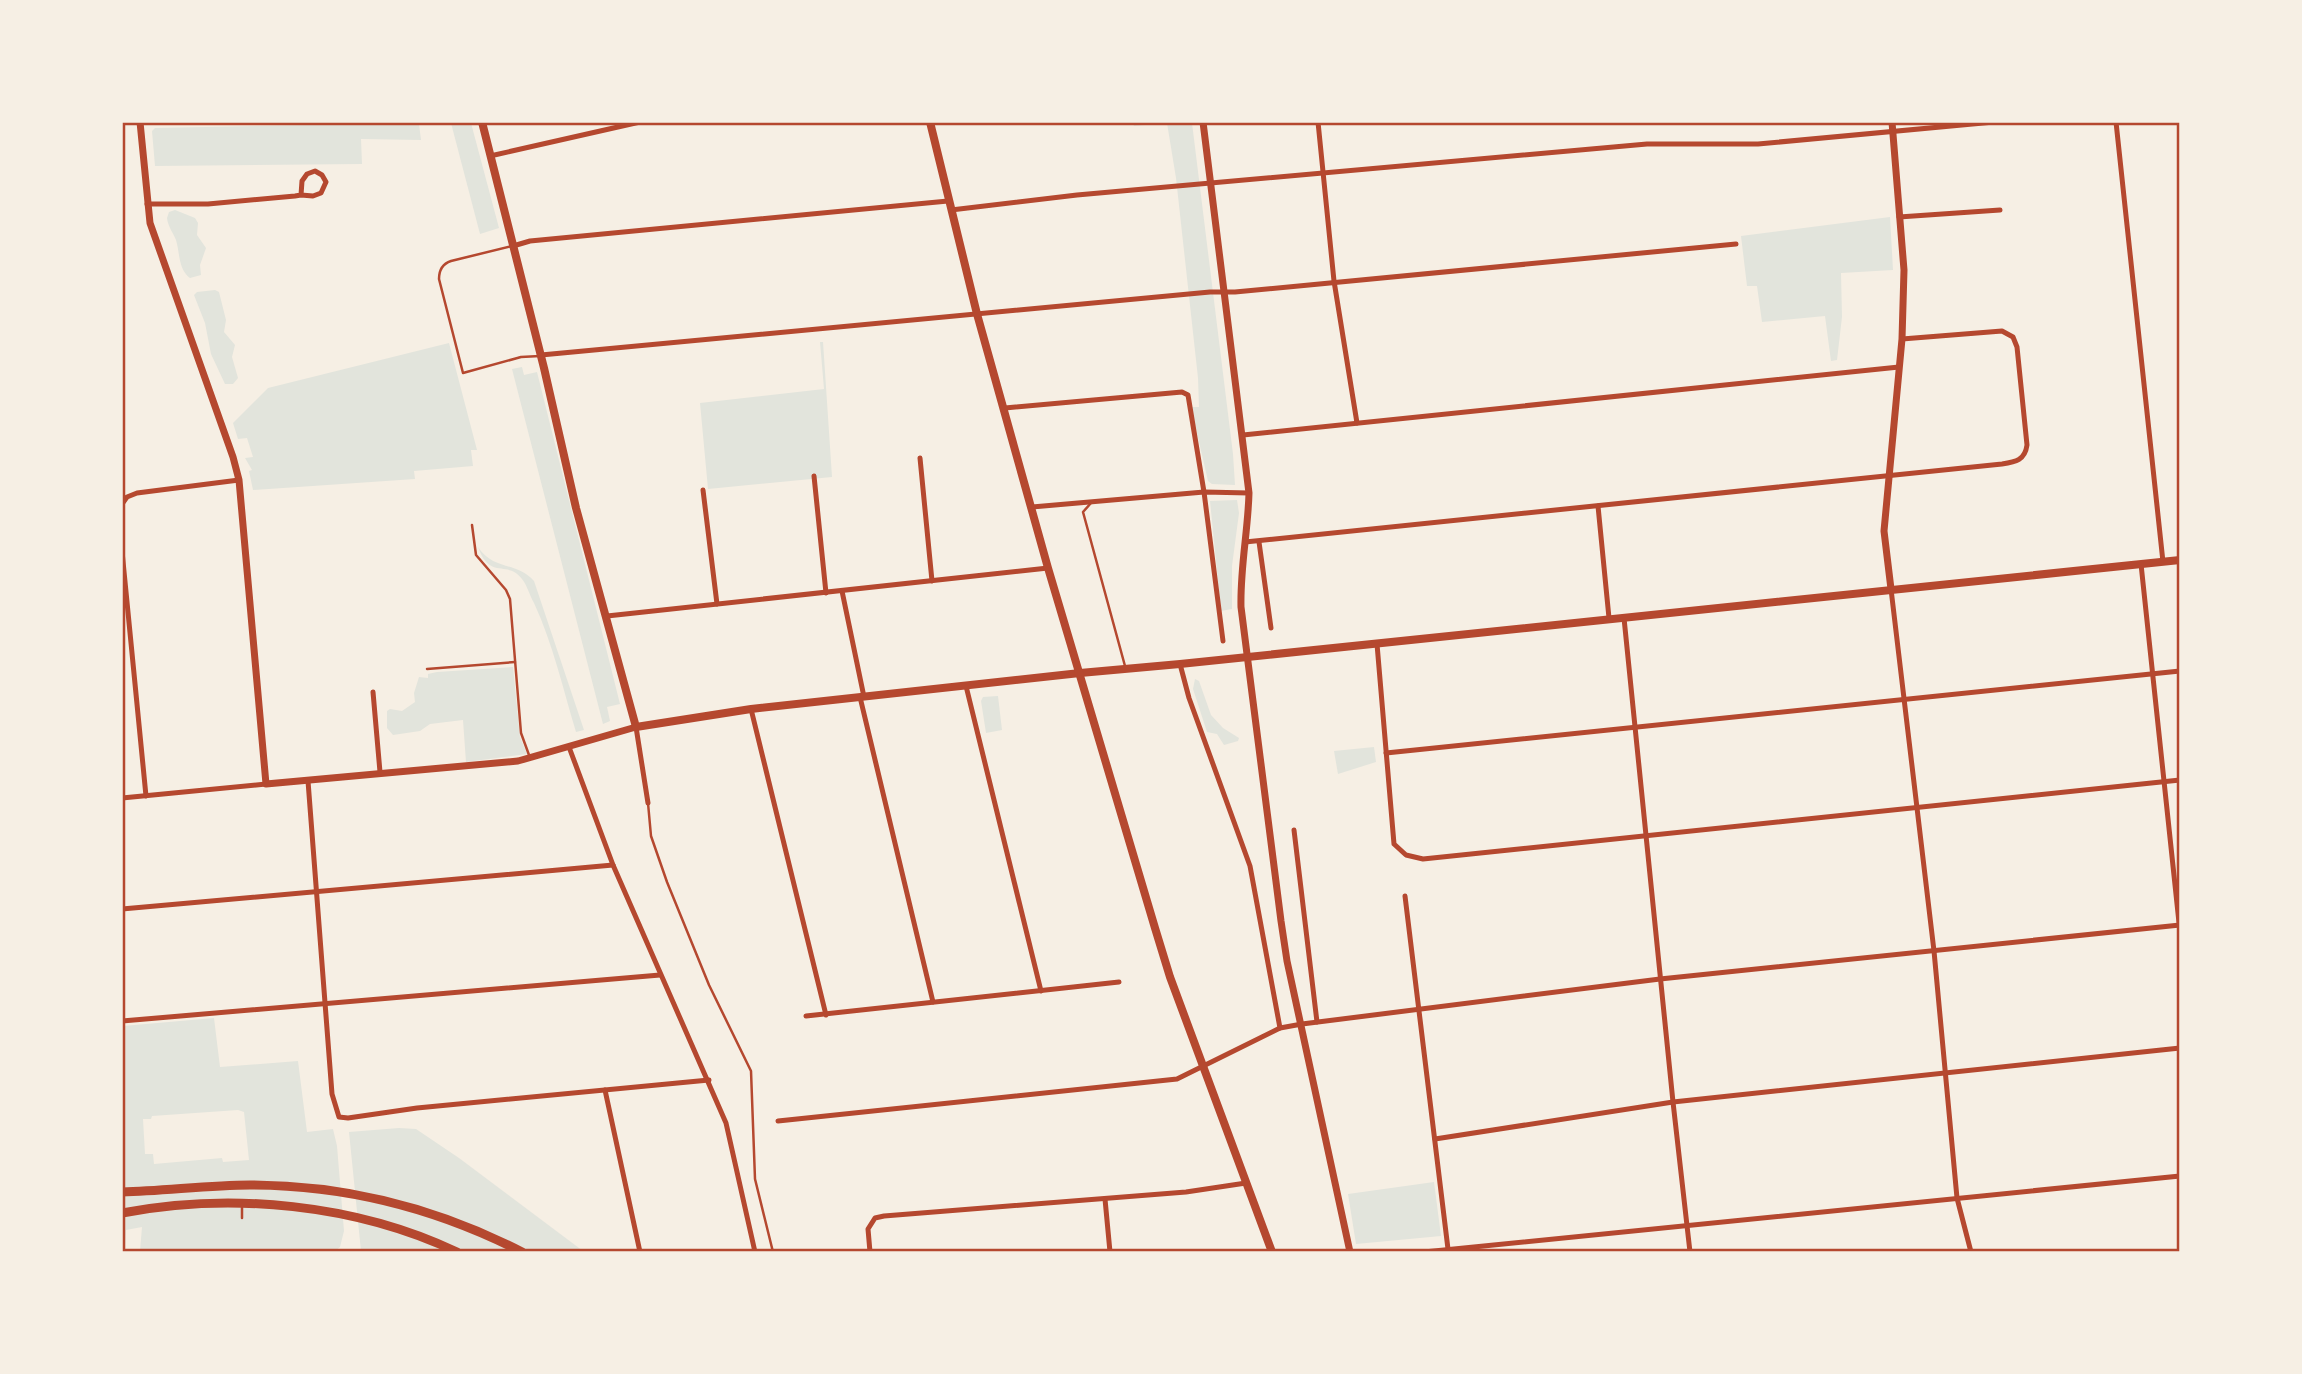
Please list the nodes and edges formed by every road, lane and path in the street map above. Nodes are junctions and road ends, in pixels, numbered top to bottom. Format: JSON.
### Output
{"nodes":[{"id":1,"x":140,"y":122,"type":"edge"},
{"id":2,"x":482,"y":122,"type":"edge"},
{"id":3,"x":640,"y":122,"type":"edge"},
{"id":4,"x":930,"y":122,"type":"edge"},
{"id":5,"x":1203,"y":122,"type":"edge"},
{"id":6,"x":1318,"y":122,"type":"edge"},
{"id":7,"x":1892,"y":122,"type":"edge"},
{"id":8,"x":1994,"y":122,"type":"edge"},
{"id":9,"x":2116,"y":122,"type":"edge"},
{"id":10,"x":1893,"y":133,"type":"junction"},
{"id":11,"x":490,"y":156,"type":"junction"},
{"id":12,"x":1323,"y":174,"type":"junction"},
{"id":13,"x":1210,"y":183,"type":"junction"},
{"id":14,"x":301,"y":195,"type":"junction"},
{"id":15,"x":147,"y":204,"type":"junction"},
{"id":16,"x":949,"y":205,"type":"junction"},
{"id":17,"x":2000,"y":210,"type":"dead end"},
{"id":18,"x":1899,"y":217,"type":"junction"},
{"id":19,"x":1736,"y":244,"type":"dead end"},
{"id":20,"x":510,"y":247,"type":"junction"},
{"id":21,"x":1334,"y":281,"type":"junction"},
{"id":22,"x":1223,"y":292,"type":"junction"},
{"id":23,"x":977,"y":314,"type":"junction"},
{"id":24,"x":1902,"y":340,"type":"junction"},
{"id":25,"x":540,"y":356,"type":"junction"},
{"id":26,"x":1899,"y":366,"type":"junction"},
{"id":27,"x":1005,"y":408,"type":"junction"},
{"id":28,"x":1357,"y":423,"type":"junction"},
{"id":29,"x":1242,"y":435,"type":"junction"},
{"id":30,"x":920,"y":458,"type":"dead end"},
{"id":31,"x":814,"y":476,"type":"dead end"},
{"id":32,"x":1889,"y":476,"type":"junction"},
{"id":33,"x":239,"y":480,"type":"junction"},
{"id":34,"x":703,"y":490,"type":"dead end"},
{"id":35,"x":1204,"y":492,"type":"junction"},
{"id":36,"x":1250,"y":493,"type":"junction"},
{"id":37,"x":1093,"y":501,"type":"junction"},
{"id":38,"x":122,"y":504,"type":"edge"},
{"id":39,"x":1598,"y":506,"type":"junction"},
{"id":40,"x":1032,"y":507,"type":"junction"},
{"id":41,"x":472,"y":525,"type":"dead end"},
{"id":42,"x":1245,"y":542,"type":"junction"},
{"id":43,"x":1259,"y":542,"type":"junction"},
{"id":44,"x":122,"y":551,"type":"edge"},
{"id":45,"x":2179,"y":560,"type":"edge"},
{"id":46,"x":2163,"y":562,"type":"junction"},
{"id":47,"x":2141,"y":564,"type":"junction"},
{"id":48,"x":1048,"y":568,"type":"junction"},
{"id":49,"x":932,"y":580,"type":"junction"},
{"id":50,"x":1892,"y":589,"type":"junction"},
{"id":51,"x":842,"y":591,"type":"junction"},
{"id":52,"x":826,"y":593,"type":"junction"},
{"id":53,"x":717,"y":604,"type":"junction"},
{"id":54,"x":607,"y":616,"type":"junction"},
{"id":55,"x":1624,"y":617,"type":"junction"},
{"id":56,"x":1609,"y":618,"type":"junction"},
{"id":57,"x":1271,"y":628,"type":"dead end"},
{"id":58,"x":1223,"y":641,"type":"dead end"},
{"id":59,"x":1377,"y":644,"type":"junction"},
{"id":60,"x":1247,"y":657,"type":"junction"},
{"id":61,"x":515,"y":662,"type":"junction"},
{"id":62,"x":1180,"y":664,"type":"junction"},
{"id":63,"x":427,"y":669,"type":"dead end"},
{"id":64,"x":1126,"y":669,"type":"junction"},
{"id":65,"x":2179,"y":671,"type":"edge"},
{"id":66,"x":1080,"y":673,"type":"junction"},
{"id":67,"x":2151,"y":674,"type":"junction"},
{"id":68,"x":966,"y":686,"type":"junction"},
{"id":69,"x":373,"y":692,"type":"dead end"},
{"id":70,"x":862,"y":697,"type":"junction"},
{"id":71,"x":1905,"y":699,"type":"junction"},
{"id":72,"x":751,"y":709,"type":"junction"},
{"id":73,"x":636,"y":727,"type":"junction"},
{"id":74,"x":1635,"y":727,"type":"junction"},
{"id":75,"x":569,"y":747,"type":"junction"},
{"id":76,"x":1386,"y":753,"type":"junction"},
{"id":77,"x":531,"y":758,"type":"junction"},
{"id":78,"x":380,"y":772,"type":"junction"},
{"id":79,"x":2179,"y":780,"type":"edge"},
{"id":80,"x":308,"y":781,"type":"junction"},
{"id":81,"x":2163,"y":782,"type":"junction"},
{"id":82,"x":266,"y":784,"type":"junction"},
{"id":83,"x":146,"y":796,"type":"junction"},
{"id":84,"x":122,"y":798,"type":"edge"},
{"id":85,"x":648,"y":803,"type":"joint"},
{"id":86,"x":1916,"y":808,"type":"junction"},
{"id":87,"x":1294,"y":830,"type":"dead end"},
{"id":88,"x":1647,"y":836,"type":"junction"},
{"id":89,"x":613,"y":865,"type":"junction"},
{"id":90,"x":315,"y":892,"type":"junction"},
{"id":91,"x":1405,"y":897,"type":"dead end"},
{"id":92,"x":122,"y":909,"type":"edge"},
{"id":93,"x":2179,"y":925,"type":"edge"},
{"id":94,"x":2179,"y":932,"type":"edge"},
{"id":95,"x":1934,"y":951,"type":"junction"},
{"id":96,"x":660,"y":975,"type":"junction"},
{"id":97,"x":1660,"y":979,"type":"junction"},
{"id":98,"x":1119,"y":982,"type":"dead end"},
{"id":99,"x":1041,"y":991,"type":"junction"},
{"id":100,"x":325,"y":1002,"type":"junction"},
{"id":101,"x":933,"y":1002,"type":"junction"},
{"id":102,"x":1419,"y":1009,"type":"junction"},
{"id":103,"x":825,"y":1015,"type":"junction"},
{"id":104,"x":806,"y":1016,"type":"dead end"},
{"id":105,"x":122,"y":1021,"type":"edge"},
{"id":106,"x":1317,"y":1022,"type":"junction"},
{"id":107,"x":1302,"y":1024,"type":"junction"},
{"id":108,"x":1280,"y":1028,"type":"junction"},
{"id":109,"x":2179,"y":1048,"type":"edge"},
{"id":110,"x":1202,"y":1065,"type":"junction"},
{"id":111,"x":1944,"y":1073,"type":"junction"},
{"id":112,"x":709,"y":1080,"type":"junction"},
{"id":113,"x":605,"y":1090,"type":"junction"},
{"id":114,"x":1673,"y":1102,"type":"junction"},
{"id":115,"x":778,"y":1121,"type":"dead end"},
{"id":116,"x":1434,"y":1139,"type":"junction"},
{"id":117,"x":2179,"y":1175,"type":"edge"},
{"id":118,"x":1246,"y":1183,"type":"junction"},
{"id":119,"x":122,"y":1192,"type":"edge"},
{"id":120,"x":1957,"y":1198,"type":"junction"},
{"id":121,"x":1105,"y":1199,"type":"junction"},
{"id":122,"x":242,"y":1205,"type":"junction"},
{"id":123,"x":122,"y":1213,"type":"edge"},
{"id":124,"x":242,"y":1218,"type":"dead end"},
{"id":125,"x":1686,"y":1225,"type":"junction"},
{"id":126,"x":1448,"y":1249,"type":"junction"},
{"id":127,"x":457,"y":1251,"type":"edge"},
{"id":128,"x":522,"y":1251,"type":"edge"},
{"id":129,"x":640,"y":1251,"type":"edge"},
{"id":130,"x":755,"y":1251,"type":"edge"},
{"id":131,"x":773,"y":1251,"type":"edge"},
{"id":132,"x":870,"y":1251,"type":"edge"},
{"id":133,"x":1110,"y":1251,"type":"edge"},
{"id":134,"x":1272,"y":1251,"type":"edge"},
{"id":135,"x":1350,"y":1251,"type":"edge"},
{"id":136,"x":1424,"y":1251,"type":"edge"},
{"id":137,"x":1690,"y":1251,"type":"edge"},
{"id":138,"x":1971,"y":1251,"type":"edge"}],
"edges":[{"from":1,"to":15,"type":"street"},
{"from":2,"to":11,"type":"main road"},
{"from":3,"to":11,"type":"street"},
{"from":4,"to":16,"type":"main road"},
{"from":5,"to":13,"type":"street"},
{"from":6,"to":12,"type":"street"},
{"from":7,"to":10,"type":"street"},
{"from":8,"to":10,"type":"street"},
{"from":9,"to":46,"type":"street"},
{"from":10,"to":12,"type":"street"},
{"from":10,"to":18,"type":"street"},
{"from":11,"to":20,"type":"main road"},
{"from":12,"to":13,"type":"street"},
{"from":12,"to":21,"type":"street"},
{"from":13,"to":16,"type":"street"},
{"from":13,"to":22,"type":"street"},
{"from":14,"to":14,"type":"street"},
{"from":14,"to":15,"type":"street"},
{"from":15,"to":33,"type":"street"},
{"from":16,"to":20,"type":"street"},
{"from":16,"to":23,"type":"main road"},
{"from":17,"to":18,"type":"street"},
{"from":18,"to":24,"type":"street"},
{"from":19,"to":21,"type":"street"},
{"from":20,"to":25,"type":"main road"},
{"from":20,"to":25,"type":"lane"},
{"from":21,"to":22,"type":"street"},
{"from":21,"to":28,"type":"street"},
{"from":22,"to":23,"type":"street"},
{"from":22,"to":29,"type":"street"},
{"from":23,"to":25,"type":"street"},
{"from":23,"to":27,"type":"main road"},
{"from":24,"to":26,"type":"street"},
{"from":24,"to":32,"type":"street"},
{"from":25,"to":54,"type":"main road"},
{"from":26,"to":28,"type":"street"},
{"from":26,"to":32,"type":"street"},
{"from":27,"to":35,"type":"street"},
{"from":27,"to":40,"type":"main road"},
{"from":28,"to":29,"type":"street"},
{"from":29,"to":36,"type":"street"},
{"from":30,"to":49,"type":"street"},
{"from":31,"to":52,"type":"street"},
{"from":32,"to":39,"type":"street"},
{"from":32,"to":50,"type":"street"},
{"from":33,"to":38,"type":"street"},
{"from":33,"to":82,"type":"street"},
{"from":34,"to":53,"type":"street"},
{"from":35,"to":36,"type":"street"},
{"from":35,"to":37,"type":"street"},
{"from":35,"to":58,"type":"street"},
{"from":36,"to":42,"type":"street"},
{"from":37,"to":40,"type":"street"},
{"from":37,"to":64,"type":"lane"},
{"from":39,"to":43,"type":"street"},
{"from":39,"to":56,"type":"street"},
{"from":40,"to":48,"type":"main road"},
{"from":41,"to":61,"type":"lane"},
{"from":42,"to":43,"type":"street"},
{"from":42,"to":60,"type":"street"},
{"from":43,"to":57,"type":"street"},
{"from":44,"to":83,"type":"street"},
{"from":45,"to":46,"type":"main road"},
{"from":46,"to":47,"type":"main road"},
{"from":47,"to":50,"type":"main road"},
{"from":47,"to":67,"type":"street"},
{"from":48,"to":49,"type":"street"},
{"from":48,"to":66,"type":"main road"},
{"from":49,"to":51,"type":"street"},
{"from":50,"to":55,"type":"main road"},
{"from":50,"to":71,"type":"street"},
{"from":51,"to":52,"type":"street"},
{"from":51,"to":70,"type":"street"},
{"from":52,"to":53,"type":"street"},
{"from":53,"to":54,"type":"street"},
{"from":54,"to":73,"type":"main road"},
{"from":55,"to":56,"type":"main road"},
{"from":55,"to":74,"type":"street"},
{"from":56,"to":59,"type":"main road"},
{"from":59,"to":60,"type":"main road"},
{"from":59,"to":76,"type":"street"},
{"from":60,"to":62,"type":"main road"},
{"from":60,"to":107,"type":"street"},
{"from":61,"to":63,"type":"lane"},
{"from":61,"to":77,"type":"lane"},
{"from":62,"to":64,"type":"main road"},
{"from":62,"to":108,"type":"street"},
{"from":64,"to":66,"type":"main road"},
{"from":65,"to":67,"type":"street"},
{"from":66,"to":68,"type":"main road"},
{"from":66,"to":110,"type":"main road"},
{"from":67,"to":71,"type":"street"},
{"from":67,"to":81,"type":"street"},
{"from":68,"to":70,"type":"main road"},
{"from":68,"to":99,"type":"street"},
{"from":69,"to":78,"type":"street"},
{"from":70,"to":72,"type":"main road"},
{"from":70,"to":101,"type":"street"},
{"from":71,"to":74,"type":"street"},
{"from":71,"to":86,"type":"street"},
{"from":72,"to":73,"type":"main road"},
{"from":72,"to":103,"type":"street"},
{"from":73,"to":75,"type":"street"},
{"from":73,"to":85,"type":"street"},
{"from":74,"to":76,"type":"street"},
{"from":74,"to":88,"type":"street"},
{"from":75,"to":77,"type":"street"},
{"from":75,"to":89,"type":"street"},
{"from":76,"to":88,"type":"street"},
{"from":77,"to":78,"type":"street"},
{"from":78,"to":80,"type":"street"},
{"from":79,"to":81,"type":"street"},
{"from":80,"to":82,"type":"street"},
{"from":80,"to":90,"type":"street"},
{"from":81,"to":86,"type":"street"},
{"from":81,"to":93,"type":"street"},
{"from":82,"to":83,"type":"street"},
{"from":83,"to":84,"type":"street"},
{"from":85,"to":131,"type":"lane"},
{"from":86,"to":88,"type":"street"},
{"from":86,"to":95,"type":"street"},
{"from":87,"to":106,"type":"street"},
{"from":88,"to":97,"type":"street"},
{"from":89,"to":90,"type":"street"},
{"from":89,"to":96,"type":"street"},
{"from":90,"to":92,"type":"street"},
{"from":90,"to":100,"type":"street"},
{"from":91,"to":102,"type":"street"},
{"from":93,"to":94,"type":"street"},
{"from":93,"to":95,"type":"street"},
{"from":95,"to":97,"type":"street"},
{"from":95,"to":111,"type":"street"},
{"from":96,"to":100,"type":"street"},
{"from":96,"to":112,"type":"street"},
{"from":97,"to":102,"type":"street"},
{"from":97,"to":114,"type":"street"},
{"from":98,"to":99,"type":"street"},
{"from":99,"to":101,"type":"street"},
{"from":100,"to":105,"type":"street"},
{"from":100,"to":113,"type":"street"},
{"from":101,"to":103,"type":"street"},
{"from":102,"to":106,"type":"street"},
{"from":102,"to":116,"type":"street"},
{"from":103,"to":104,"type":"street"},
{"from":106,"to":107,"type":"street"},
{"from":107,"to":108,"type":"street"},
{"from":107,"to":135,"type":"street"},
{"from":108,"to":110,"type":"street"},
{"from":109,"to":111,"type":"street"},
{"from":110,"to":115,"type":"street"},
{"from":110,"to":118,"type":"main road"},
{"from":111,"to":114,"type":"street"},
{"from":111,"to":120,"type":"street"},
{"from":112,"to":113,"type":"street"},
{"from":112,"to":130,"type":"street"},
{"from":113,"to":129,"type":"street"},
{"from":114,"to":116,"type":"street"},
{"from":114,"to":125,"type":"street"},
{"from":116,"to":126,"type":"street"},
{"from":117,"to":120,"type":"street"},
{"from":118,"to":121,"type":"street"},
{"from":118,"to":134,"type":"main road"},
{"from":119,"to":128,"type":"highway"},
{"from":120,"to":125,"type":"street"},
{"from":120,"to":138,"type":"street"},
{"from":121,"to":132,"type":"street"},
{"from":121,"to":133,"type":"street"},
{"from":122,"to":123,"type":"highway"},
{"from":122,"to":124,"type":"lane"},
{"from":122,"to":127,"type":"highway"},
{"from":125,"to":126,"type":"street"},
{"from":125,"to":137,"type":"street"},
{"from":126,"to":136,"type":"street"}]}
